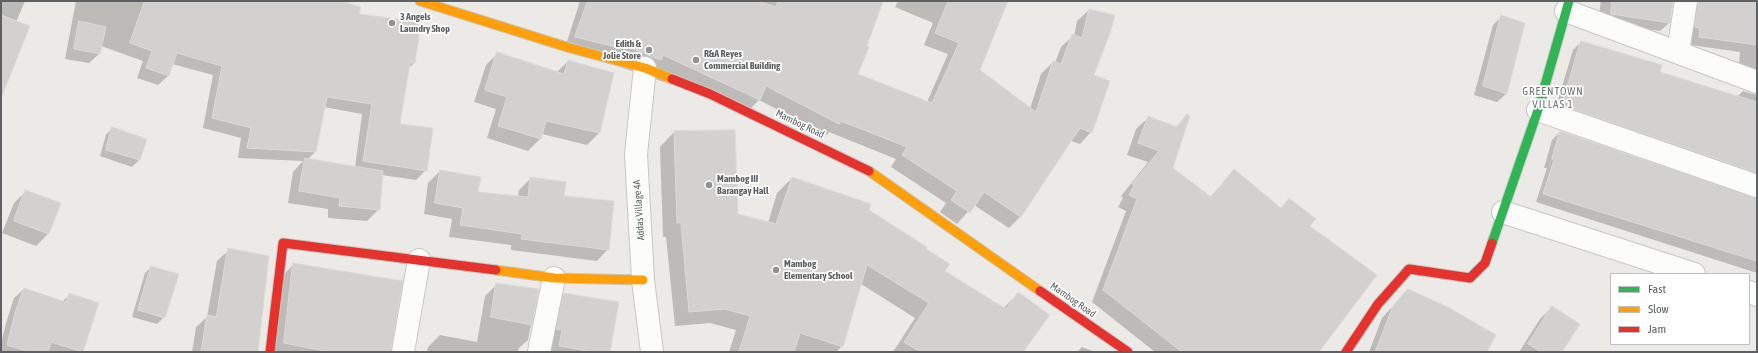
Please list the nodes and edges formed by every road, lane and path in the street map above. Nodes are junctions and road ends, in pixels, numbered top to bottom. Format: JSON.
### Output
{"nodes":[{"id":1,"x":420,"y":1,"type":"edge"},
{"id":2,"x":1686,"y":1,"type":"edge"},
{"id":3,"x":1568,"y":6,"type":"edge"},
{"id":4,"x":1678,"y":52,"type":"junction"},
{"id":5,"x":645,"y":68,"type":"junction"},
{"id":6,"x":1757,"y":82,"type":"edge"},
{"id":7,"x":1538,"y":110,"type":"junction"},
{"id":8,"x":1757,"y":186,"type":"edge"},
{"id":9,"x":1503,"y":212,"type":"junction"},
{"id":10,"x":419,"y":260,"type":"junction"},
{"id":11,"x":1691,"y":273,"type":"edge"},
{"id":12,"x":554,"y":278,"type":"junction"},
{"id":13,"x":644,"y":280,"type":"junction"},
{"id":14,"x":270,"y":352,"type":"edge"},
{"id":15,"x":403,"y":352,"type":"edge"},
{"id":16,"x":539,"y":352,"type":"edge"},
{"id":17,"x":652,"y":352,"type":"edge"},
{"id":18,"x":1128,"y":352,"type":"edge"},
{"id":19,"x":1346,"y":352,"type":"edge"}],
"edges":[{"from":1,"to":5,"type":"street","name":"Mambog Road"},
{"from":2,"to":4,"type":"street"},
{"from":3,"to":4,"type":"street"},
{"from":3,"to":7,"type":"street"},
{"from":4,"to":6,"type":"street"},
{"from":5,"to":13,"type":"street","name":"Addas Village 4A"},
{"from":5,"to":18,"type":"street","name":"Mambog Road"},
{"from":7,"to":8,"type":"street"},
{"from":7,"to":9,"type":"street"},
{"from":9,"to":11,"type":"street"},
{"from":9,"to":19,"type":"street"},
{"from":10,"to":12,"type":"street"},
{"from":10,"to":14,"type":"street"},
{"from":10,"to":15,"type":"street"},
{"from":12,"to":13,"type":"street"},
{"from":12,"to":16,"type":"street"},
{"from":13,"to":17,"type":"street","name":"Addas Village 4A"}]}
